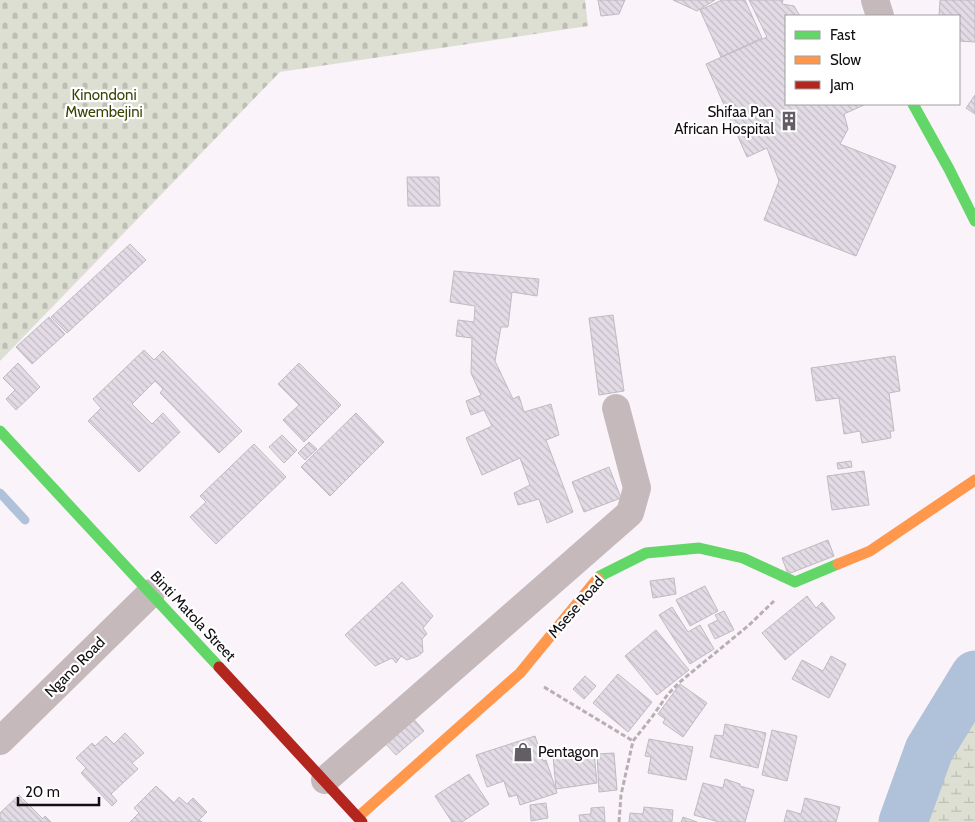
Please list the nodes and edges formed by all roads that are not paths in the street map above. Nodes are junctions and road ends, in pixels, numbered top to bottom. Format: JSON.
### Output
{"nodes":[{"id":1,"x":874,"y":0,"type":"edge"},
{"id":2,"x":880,"y":15,"type":"edge"},
{"id":3,"x":914,"y":105,"type":"edge"},
{"id":4,"x":975,"y":221,"type":"edge"},
{"id":5,"x":616,"y":408,"type":"dead end"},
{"id":6,"x":0,"y":431,"type":"edge"},
{"id":7,"x":975,"y":480,"type":"edge"},
{"id":8,"x":151,"y":592,"type":"junction"},
{"id":9,"x":0,"y":741,"type":"edge"},
{"id":10,"x":325,"y":780,"type":"junction"},
{"id":11,"x":360,"y":820,"type":"edge"}],
"edges":[{"from":1,"to":2,"type":"street"},
{"from":3,"to":4,"type":"street"},
{"from":5,"to":10,"type":"street"},
{"from":6,"to":8,"type":"street","name":"Binti Matola Street"},
{"from":7,"to":11,"type":"street","name":"Msese Road"},
{"from":8,"to":9,"type":"street","name":"Ngano Road"},
{"from":8,"to":10,"type":"street","name":"Binti Matola Street"},
{"from":10,"to":11,"type":"street","name":"Binti Matola Street"}]}
